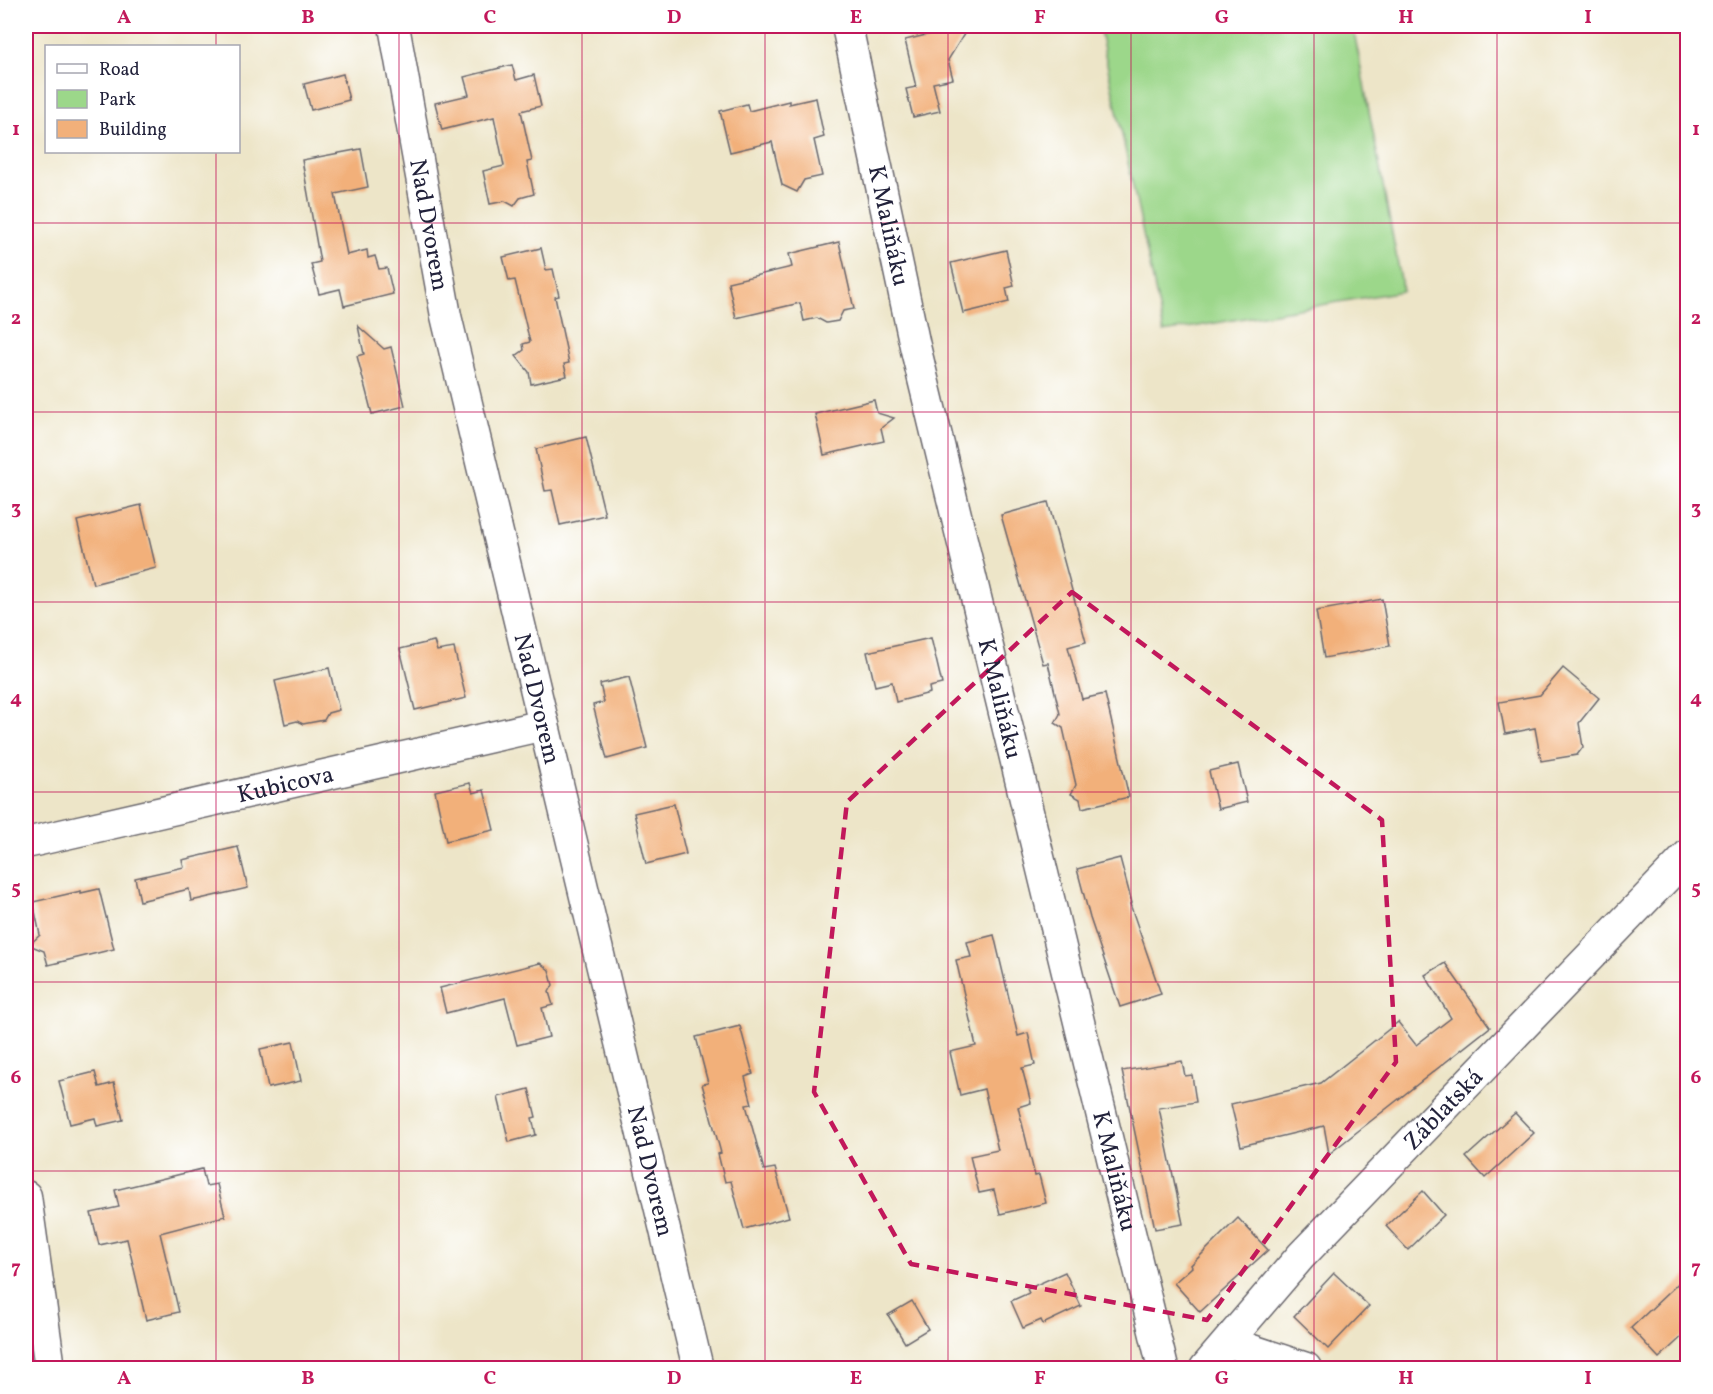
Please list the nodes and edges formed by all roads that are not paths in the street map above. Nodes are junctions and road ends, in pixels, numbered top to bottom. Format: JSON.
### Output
{"nodes":[{"id":1,"x":394,"y":26,"type":"edge"},
{"id":2,"x":847,"y":26,"type":"edge"},
{"id":3,"x":544,"y":725,"type":"junction"},
{"id":4,"x":26,"y":843,"type":"edge"},
{"id":5,"x":1688,"y":855,"type":"edge"},
{"id":6,"x":26,"y":1196,"type":"edge"},
{"id":7,"x":1228,"y":1342,"type":"junction"},
{"id":8,"x":50,"y":1368,"type":"edge"},
{"id":9,"x":698,"y":1368,"type":"edge"},
{"id":10,"x":1163,"y":1368,"type":"edge"},
{"id":11,"x":1206,"y":1368,"type":"edge"},
{"id":12,"x":1306,"y":1368,"type":"edge"}],
"edges":[{"from":1,"to":3,"type":"street","name":"Nad Dvorem"},
{"from":2,"to":10,"type":"street","name":"K Maliňáku"},
{"from":3,"to":4,"type":"street","name":"Kubicova"},
{"from":3,"to":9,"type":"street","name":"Nad Dvorem"},
{"from":5,"to":7,"type":"street","name":"Záblatská"},
{"from":6,"to":8,"type":"street"},
{"from":7,"to":11,"type":"street","name":"Záblatská"},
{"from":7,"to":12,"type":"street"}]}
